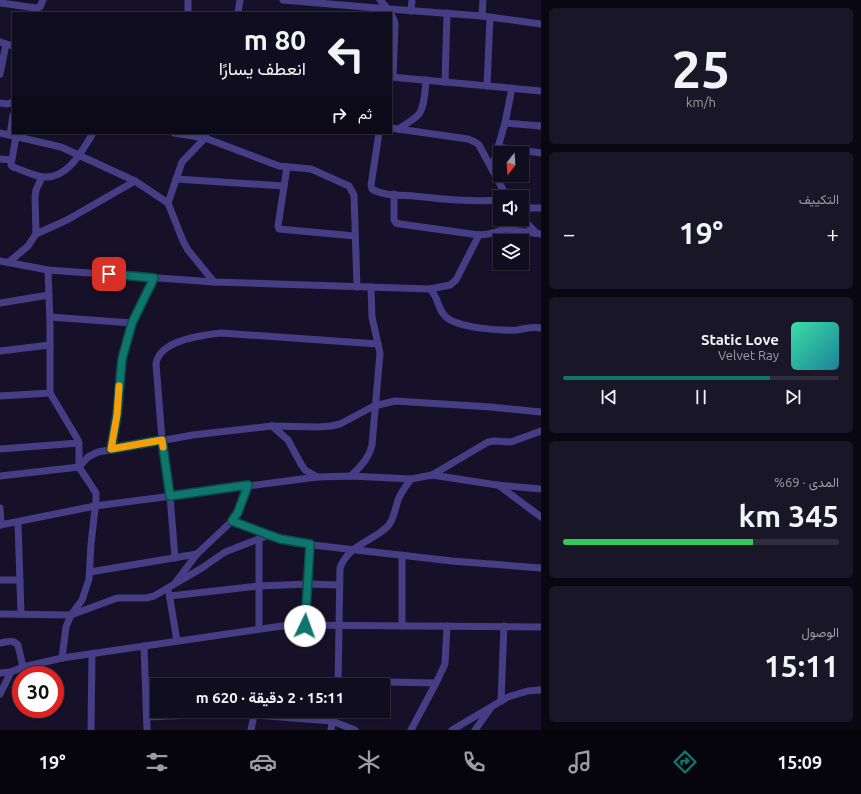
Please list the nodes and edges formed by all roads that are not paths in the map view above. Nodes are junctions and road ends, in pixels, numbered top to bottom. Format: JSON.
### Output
{"nodes":[{"id":1,"x":43,"y":0,"type":"edge"},
{"id":2,"x":188,"y":0,"type":"edge"},
{"id":3,"x":240,"y":0,"type":"edge"},
{"id":4,"x":283,"y":0,"type":"edge"},
{"id":5,"x":380,"y":0,"type":"edge"},
{"id":6,"x":412,"y":0,"type":"edge"},
{"id":7,"x":483,"y":0,"type":"edge"},
{"id":8,"x":1,"y":3,"type":"edge"},
{"id":9,"x":389,"y":9,"type":"junction"},
{"id":10,"x":411,"y":11,"type":"junction"},
{"id":11,"x":188,"y":12,"type":"edge"},
{"id":12,"x":238,"y":12,"type":"edge"},
{"id":13,"x":391,"y":12,"type":"edge"},
{"id":14,"x":447,"y":13,"type":"junction"},
{"id":15,"x":392,"y":14,"type":"edge"},
{"id":16,"x":482,"y":16,"type":"junction"},
{"id":17,"x":490,"y":17,"type":"junction"},
{"id":18,"x":541,"y":24,"type":"edge"},
{"id":19,"x":6,"y":44,"type":"edge"},
{"id":20,"x":0,"y":74,"type":"edge"},
{"id":21,"x":392,"y":77,"type":"edge"},
{"id":22,"x":426,"y":80,"type":"junction"},
{"id":23,"x":445,"y":82,"type":"junction"},
{"id":24,"x":487,"y":86,"type":"junction"},
{"id":25,"x":512,"y":88,"type":"junction"},
{"id":26,"x":541,"y":91,"type":"edge"},
{"id":27,"x":12,"y":102,"type":"edge"},
{"id":28,"x":0,"y":104,"type":"edge"},
{"id":29,"x":505,"y":123,"type":"junction"},
{"id":30,"x":541,"y":126,"type":"edge"},
{"id":31,"x":395,"y":128,"type":"edge"},
{"id":32,"x":0,"y":133,"type":"edge"},
{"id":33,"x":91,"y":134,"type":"edge"},
{"id":34,"x":184,"y":134,"type":"edge"},
{"id":35,"x":379,"y":134,"type":"edge"},
{"id":36,"x":13,"y":136,"type":"junction"},
{"id":37,"x":205,"y":136,"type":"edge"},
{"id":38,"x":498,"y":146,"type":"edge"},
{"id":39,"x":529,"y":151,"type":"edge"},
{"id":40,"x":541,"y":153,"type":"edge"},
{"id":41,"x":80,"y":156,"type":"junction"},
{"id":42,"x":0,"y":159,"type":"edge"},
{"id":43,"x":11,"y":160,"type":"junction"},
{"id":44,"x":493,"y":164,"type":"edge"},
{"id":45,"x":287,"y":167,"type":"junction"},
{"id":46,"x":492,"y":168,"type":"junction"},
{"id":47,"x":42,"y":177,"type":"junction"},
{"id":48,"x":176,"y":179,"type":"junction"},
{"id":49,"x":135,"y":182,"type":"junction"},
{"id":50,"x":284,"y":186,"type":"junction"},
{"id":51,"x":503,"y":190,"type":"edge"},
{"id":52,"x":394,"y":194,"type":"junction"},
{"id":53,"x":493,"y":200,"type":"edge"},
{"id":54,"x":168,"y":203,"type":"junction"},
{"id":55,"x":529,"y":208,"type":"edge"},
{"id":56,"x":541,"y":208,"type":"edge"},
{"id":57,"x":529,"y":225,"type":"edge"},
{"id":58,"x":36,"y":234,"type":"junction"},
{"id":59,"x":539,"y":234,"type":"edge"},
{"id":60,"x":479,"y":235,"type":"junction"},
{"id":61,"x":355,"y":236,"type":"junction"},
{"id":62,"x":0,"y":261,"type":"edge"},
{"id":63,"x":9,"y":262,"type":"junction"},
{"id":64,"x":48,"y":270,"type":"junction"},
{"id":65,"x":154,"y":278,"type":"junction"},
{"id":66,"x":214,"y":282,"type":"junction"},
{"id":67,"x":356,"y":287,"type":"junction"},
{"id":68,"x":371,"y":287,"type":"junction"},
{"id":69,"x":430,"y":289,"type":"junction"},
{"id":70,"x":49,"y":295,"type":"junction"},
{"id":71,"x":0,"y":303,"type":"edge"},
{"id":72,"x":50,"y":317,"type":"junction"},
{"id":73,"x":132,"y":323,"type":"junction"},
{"id":74,"x":541,"y":328,"type":"edge"},
{"id":75,"x":378,"y":344,"type":"junction"},
{"id":76,"x":50,"y":345,"type":"junction"},
{"id":77,"x":0,"y":351,"type":"edge"},
{"id":78,"x":50,"y":392,"type":"junction"},
{"id":79,"x":0,"y":396,"type":"edge"},
{"id":80,"x":374,"y":406,"type":"junction"},
{"id":81,"x":541,"y":412,"type":"edge"},
{"id":82,"x":272,"y":426,"type":"junction"},
{"id":83,"x":541,"y":431,"type":"edge"},
{"id":84,"x":162,"y":440,"type":"junction"},
{"id":85,"x":79,"y":443,"type":"junction"},
{"id":86,"x":0,"y":449,"type":"edge"},
{"id":87,"x":111,"y":449,"type":"junction"},
{"id":88,"x":79,"y":467,"type":"junction"},
{"id":89,"x":432,"y":475,"type":"junction"},
{"id":90,"x":0,"y":476,"type":"edge"},
{"id":91,"x":352,"y":476,"type":"junction"},
{"id":92,"x":317,"y":477,"type":"junction"},
{"id":93,"x":411,"y":479,"type":"junction"},
{"id":94,"x":248,"y":485,"type":"junction"},
{"id":95,"x":497,"y":485,"type":"junction"},
{"id":96,"x":541,"y":490,"type":"edge"},
{"id":97,"x":170,"y":496,"type":"junction"},
{"id":98,"x":95,"y":506,"type":"junction"},
{"id":99,"x":0,"y":508,"type":"edge"},
{"id":100,"x":541,"y":518,"type":"edge"},
{"id":101,"x":232,"y":521,"type":"junction"},
{"id":102,"x":18,"y":522,"type":"junction"},
{"id":103,"x":1,"y":525,"type":"edge"},
{"id":104,"x":269,"y":535,"type":"junction"},
{"id":105,"x":260,"y":539,"type":"junction"},
{"id":106,"x":310,"y":544,"type":"junction"},
{"id":107,"x":352,"y":550,"type":"junction"},
{"id":108,"x":197,"y":554,"type":"junction"},
{"id":109,"x":402,"y":555,"type":"junction"},
{"id":110,"x":175,"y":558,"type":"junction"},
{"id":111,"x":541,"y":568,"type":"edge"},
{"id":112,"x":90,"y":572,"type":"junction"},
{"id":113,"x":0,"y":580,"type":"edge"},
{"id":114,"x":20,"y":580,"type":"junction"},
{"id":115,"x":308,"y":584,"type":"junction"},
{"id":116,"x":339,"y":585,"type":"junction"},
{"id":117,"x":259,"y":586,"type":"junction"},
{"id":118,"x":170,"y":587,"type":"junction"},
{"id":119,"x":170,"y":596,"type":"junction"},
{"id":120,"x":0,"y":614,"type":"edge"},
{"id":121,"x":21,"y":614,"type":"junction"},
{"id":122,"x":71,"y":615,"type":"junction"},
{"id":123,"x":305,"y":626,"type":"junction"},
{"id":124,"x":340,"y":626,"type":"junction"},
{"id":125,"x":402,"y":626,"type":"junction"},
{"id":126,"x":447,"y":626,"type":"junction"},
{"id":127,"x":504,"y":626,"type":"junction"},
{"id":128,"x":541,"y":627,"type":"edge"},
{"id":129,"x":259,"y":628,"type":"junction"},
{"id":130,"x":177,"y":641,"type":"junction"},
{"id":131,"x":0,"y":643,"type":"edge"},
{"id":132,"x":144,"y":646,"type":"junction"},
{"id":133,"x":92,"y":654,"type":"junction"},
{"id":134,"x":62,"y":658,"type":"junction"},
{"id":135,"x":23,"y":666,"type":"edge"},
{"id":136,"x":27,"y":666,"type":"edge"},
{"id":137,"x":11,"y":672,"type":"joint"},
{"id":138,"x":0,"y":673,"type":"edge"},
{"id":139,"x":338,"y":678,"type":"edge"},
{"id":140,"x":390,"y":683,"type":"edge"},
{"id":141,"x":436,"y":683,"type":"junction"},
{"id":142,"x":541,"y":690,"type":"edge"},
{"id":143,"x":0,"y":694,"type":"edge"},
{"id":144,"x":501,"y":701,"type":"junction"},
{"id":145,"x":492,"y":706,"type":"junction"},
{"id":146,"x":147,"y":716,"type":"junction"},
{"id":147,"x":150,"y":716,"type":"edge"},
{"id":148,"x":253,"y":718,"type":"edge"},
{"id":149,"x":301,"y":718,"type":"edge"},
{"id":150,"x":332,"y":720,"type":"junction"},
{"id":151,"x":91,"y":730,"type":"edge"},
{"id":152,"x":146,"y":730,"type":"edge"},
{"id":153,"x":251,"y":730,"type":"edge"},
{"id":154,"x":331,"y":730,"type":"edge"},
{"id":155,"x":355,"y":730,"type":"edge"},
{"id":156,"x":411,"y":730,"type":"edge"},
{"id":157,"x":452,"y":730,"type":"edge"},
{"id":158,"x":475,"y":730,"type":"edge"}],
"edges":[{"from":1,"to":8,"type":"street"},
{"from":2,"to":11,"type":"street"},
{"from":3,"to":12,"type":"street"},
{"from":4,"to":9,"type":"street"},
{"from":5,"to":9,"type":"street"},
{"from":6,"to":10,"type":"street"},
{"from":7,"to":16,"type":"street"},
{"from":9,"to":10,"type":"street"},
{"from":9,"to":13,"type":"street"},
{"from":10,"to":14,"type":"street"},
{"from":14,"to":16,"type":"street"},
{"from":14,"to":23,"type":"street"},
{"from":15,"to":21,"type":"street"},
{"from":16,"to":17,"type":"street"},
{"from":17,"to":18,"type":"street"},
{"from":17,"to":24,"type":"street"},
{"from":19,"to":20,"type":"street"},
{"from":21,"to":22,"type":"street"},
{"from":22,"to":23,"type":"street"},
{"from":22,"to":31,"type":"street"},
{"from":23,"to":24,"type":"street"},
{"from":24,"to":25,"type":"street"},
{"from":25,"to":26,"type":"street"},
{"from":25,"to":29,"type":"street"},
{"from":27,"to":28,"type":"street"},
{"from":29,"to":30,"type":"street"},
{"from":29,"to":38,"type":"street"},
{"from":31,"to":46,"type":"street"},
{"from":32,"to":36,"type":"street"},
{"from":33,"to":41,"type":"street"},
{"from":34,"to":37,"type":"street"},
{"from":35,"to":52,"type":"street"},
{"from":36,"to":41,"type":"street"},
{"from":36,"to":43,"type":"street"},
{"from":37,"to":45,"type":"street"},
{"from":37,"to":48,"type":"street"},
{"from":39,"to":40,"type":"street"},
{"from":41,"to":47,"type":"street"},
{"from":41,"to":49,"type":"street"},
{"from":42,"to":43,"type":"street"},
{"from":43,"to":47,"type":"street"},
{"from":44,"to":46,"type":"street"},
{"from":45,"to":50,"type":"street"},
{"from":45,"to":61,"type":"street"},
{"from":46,"to":51,"type":"street"},
{"from":47,"to":58,"type":"street"},
{"from":48,"to":50,"type":"street"},
{"from":48,"to":54,"type":"street"},
{"from":49,"to":54,"type":"street"},
{"from":49,"to":58,"type":"street"},
{"from":50,"to":61,"type":"street"},
{"from":52,"to":53,"type":"street"},
{"from":52,"to":60,"type":"street"},
{"from":54,"to":66,"type":"street"},
{"from":55,"to":56,"type":"street"},
{"from":57,"to":59,"type":"street"},
{"from":58,"to":63,"type":"street"},
{"from":59,"to":60,"type":"street"},
{"from":60,"to":69,"type":"street"},
{"from":61,"to":67,"type":"street"},
{"from":62,"to":63,"type":"street"},
{"from":63,"to":64,"type":"street"},
{"from":64,"to":65,"type":"street"},
{"from":64,"to":70,"type":"street"},
{"from":65,"to":66,"type":"street"},
{"from":65,"to":73,"type":"street"},
{"from":66,"to":67,"type":"street"},
{"from":67,"to":68,"type":"street"},
{"from":68,"to":69,"type":"street"},
{"from":68,"to":75,"type":"street"},
{"from":69,"to":74,"type":"street"},
{"from":70,"to":71,"type":"street"},
{"from":70,"to":72,"type":"street"},
{"from":72,"to":73,"type":"street"},
{"from":72,"to":76,"type":"street"},
{"from":73,"to":87,"type":"street"},
{"from":75,"to":80,"type":"street"},
{"from":75,"to":84,"type":"street"},
{"from":76,"to":77,"type":"street"},
{"from":76,"to":78,"type":"street"},
{"from":78,"to":79,"type":"street"},
{"from":78,"to":85,"type":"street"},
{"from":80,"to":81,"type":"street"},
{"from":80,"to":82,"type":"street"},
{"from":80,"to":91,"type":"street"},
{"from":82,"to":84,"type":"street"},
{"from":82,"to":92,"type":"street"},
{"from":83,"to":89,"type":"street"},
{"from":84,"to":87,"type":"street"},
{"from":84,"to":97,"type":"street"},
{"from":85,"to":86,"type":"street"},
{"from":85,"to":88,"type":"street"},
{"from":87,"to":88,"type":"street"},
{"from":88,"to":90,"type":"street"},
{"from":88,"to":98,"type":"street"},
{"from":89,"to":93,"type":"street"},
{"from":89,"to":95,"type":"street"},
{"from":91,"to":92,"type":"street"},
{"from":91,"to":93,"type":"street"},
{"from":92,"to":94,"type":"street"},
{"from":93,"to":107,"type":"street"},
{"from":94,"to":97,"type":"street"},
{"from":94,"to":101,"type":"street"},
{"from":95,"to":96,"type":"street"},
{"from":95,"to":100,"type":"street"},
{"from":97,"to":98,"type":"street"},
{"from":97,"to":110,"type":"street"},
{"from":98,"to":102,"type":"street"},
{"from":98,"to":112,"type":"street"},
{"from":99,"to":103,"type":"street"},
{"from":101,"to":104,"type":"street"},
{"from":101,"to":108,"type":"street"},
{"from":102,"to":103,"type":"street"},
{"from":102,"to":114,"type":"street"},
{"from":104,"to":105,"type":"street"},
{"from":104,"to":106,"type":"street"},
{"from":105,"to":117,"type":"street"},
{"from":105,"to":118,"type":"street"},
{"from":106,"to":107,"type":"street"},
{"from":106,"to":115,"type":"street"},
{"from":107,"to":109,"type":"street"},
{"from":107,"to":116,"type":"street"},
{"from":108,"to":110,"type":"street"},
{"from":108,"to":118,"type":"street"},
{"from":109,"to":111,"type":"street"},
{"from":109,"to":125,"type":"street"},
{"from":110,"to":112,"type":"street"},
{"from":112,"to":122,"type":"street"},
{"from":113,"to":114,"type":"street"},
{"from":114,"to":121,"type":"street"},
{"from":115,"to":116,"type":"street"},
{"from":115,"to":117,"type":"street"},
{"from":115,"to":123,"type":"street"},
{"from":116,"to":124,"type":"street"},
{"from":117,"to":119,"type":"street"},
{"from":117,"to":129,"type":"street"},
{"from":118,"to":119,"type":"street"},
{"from":118,"to":122,"type":"street"},
{"from":119,"to":130,"type":"street"},
{"from":120,"to":121,"type":"street"},
{"from":121,"to":122,"type":"street"},
{"from":122,"to":134,"type":"street"},
{"from":123,"to":124,"type":"street"},
{"from":123,"to":129,"type":"street"},
{"from":124,"to":125,"type":"street"},
{"from":124,"to":139,"type":"street"},
{"from":125,"to":126,"type":"street"},
{"from":126,"to":127,"type":"street"},
{"from":126,"to":141,"type":"street"},
{"from":127,"to":128,"type":"street"},
{"from":127,"to":144,"type":"street"},
{"from":129,"to":130,"type":"street"},
{"from":130,"to":132,"type":"street"},
{"from":131,"to":135,"type":"street"},
{"from":132,"to":133,"type":"street"},
{"from":132,"to":146,"type":"street"},
{"from":133,"to":134,"type":"street"},
{"from":133,"to":151,"type":"street"},
{"from":134,"to":136,"type":"street"},
{"from":137,"to":138,"type":"street"},
{"from":137,"to":143,"type":"street"},
{"from":140,"to":141,"type":"street"},
{"from":141,"to":156,"type":"street"},
{"from":142,"to":144,"type":"street"},
{"from":144,"to":145,"type":"street"},
{"from":145,"to":157,"type":"street"},
{"from":145,"to":158,"type":"street"},
{"from":146,"to":147,"type":"street"},
{"from":146,"to":152,"type":"street"},
{"from":148,"to":153,"type":"street"},
{"from":149,"to":150,"type":"street"},
{"from":150,"to":154,"type":"street"},
{"from":150,"to":155,"type":"street"}]}
